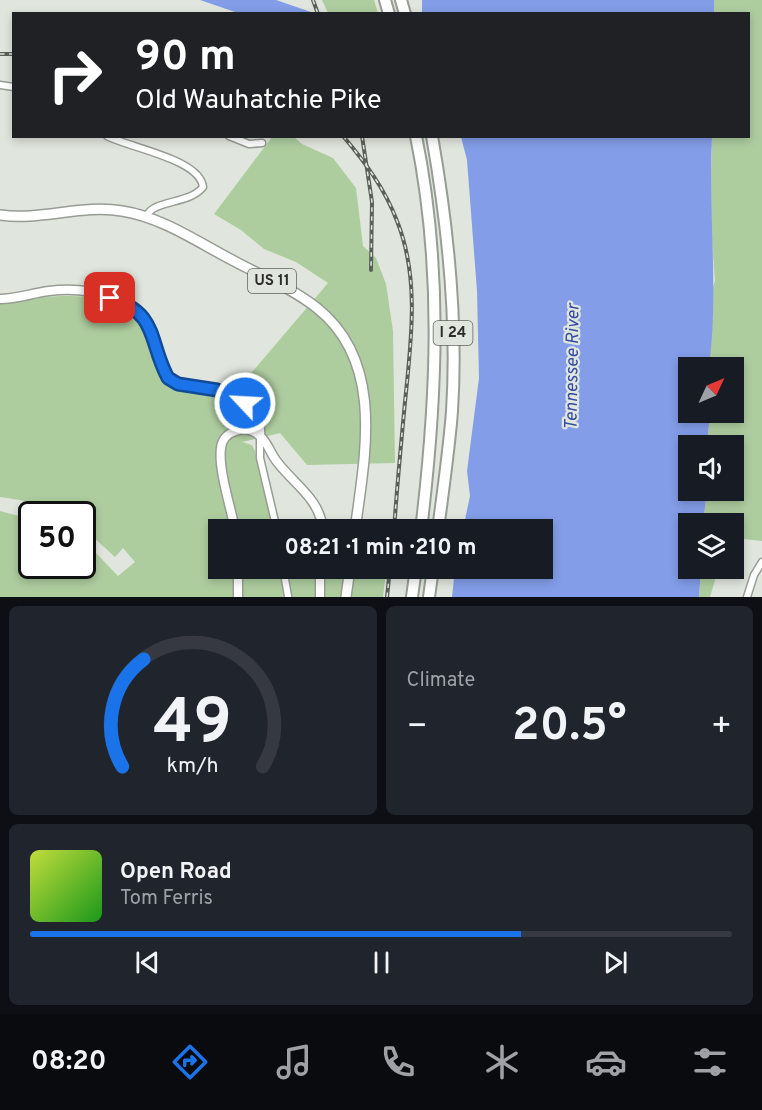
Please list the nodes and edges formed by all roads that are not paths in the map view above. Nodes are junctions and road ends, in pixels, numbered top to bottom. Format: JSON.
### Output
{"nodes":[{"id":1,"x":112,"y":138,"type":"edge"},
{"id":2,"x":234,"y":138,"type":"edge"},
{"id":3,"x":416,"y":138,"type":"edge"},
{"id":4,"x":432,"y":138,"type":"edge"},
{"id":5,"x":262,"y":143,"type":"dead end"},
{"id":6,"x":0,"y":215,"type":"edge"},
{"id":7,"x":146,"y":217,"type":"junction"},
{"id":8,"x":0,"y":299,"type":"edge"},
{"id":9,"x":260,"y":436,"type":"junction"},
{"id":10,"x":233,"y":519,"type":"edge"},
{"id":11,"x":274,"y":519,"type":"edge"},
{"id":12,"x":322,"y":519,"type":"edge"},
{"id":13,"x":355,"y":519,"type":"edge"},
{"id":14,"x":422,"y":519,"type":"edge"},
{"id":15,"x":439,"y":519,"type":"edge"},
{"id":16,"x":762,"y":562,"type":"edge"},
{"id":17,"x":238,"y":579,"type":"edge"},
{"id":18,"x":285,"y":579,"type":"edge"},
{"id":19,"x":320,"y":579,"type":"edge"},
{"id":20,"x":348,"y":579,"type":"edge"},
{"id":21,"x":414,"y":579,"type":"edge"},
{"id":22,"x":431,"y":579,"type":"edge"},
{"id":23,"x":288,"y":596,"type":"edge"},
{"id":24,"x":238,"y":597,"type":"edge"},
{"id":25,"x":320,"y":597,"type":"edge"},
{"id":26,"x":346,"y":597,"type":"edge"},
{"id":27,"x":412,"y":597,"type":"edge"},
{"id":28,"x":429,"y":597,"type":"edge"},
{"id":29,"x":747,"y":597,"type":"edge"}],
"edges":[{"from":1,"to":7,"type":"street"},
{"from":2,"to":5,"type":"street"},
{"from":3,"to":14,"type":"highway","number":"I 24"},
{"from":4,"to":15,"type":"highway","number":"I 24"},
{"from":6,"to":7,"type":"main road","number":"US 11"},
{"from":7,"to":13,"type":"main road","number":"US 11"},
{"from":8,"to":9,"type":"main road"},
{"from":9,"to":10,"type":"main road"},
{"from":9,"to":11,"type":"street"},
{"from":9,"to":12,"type":"main road"},
{"from":16,"to":29,"type":"street"},
{"from":17,"to":24,"type":"main road"},
{"from":18,"to":23,"type":"street"},
{"from":19,"to":25,"type":"main road"},
{"from":20,"to":26,"type":"main road"},
{"from":21,"to":27,"type":"highway"},
{"from":22,"to":28,"type":"highway"}]}
